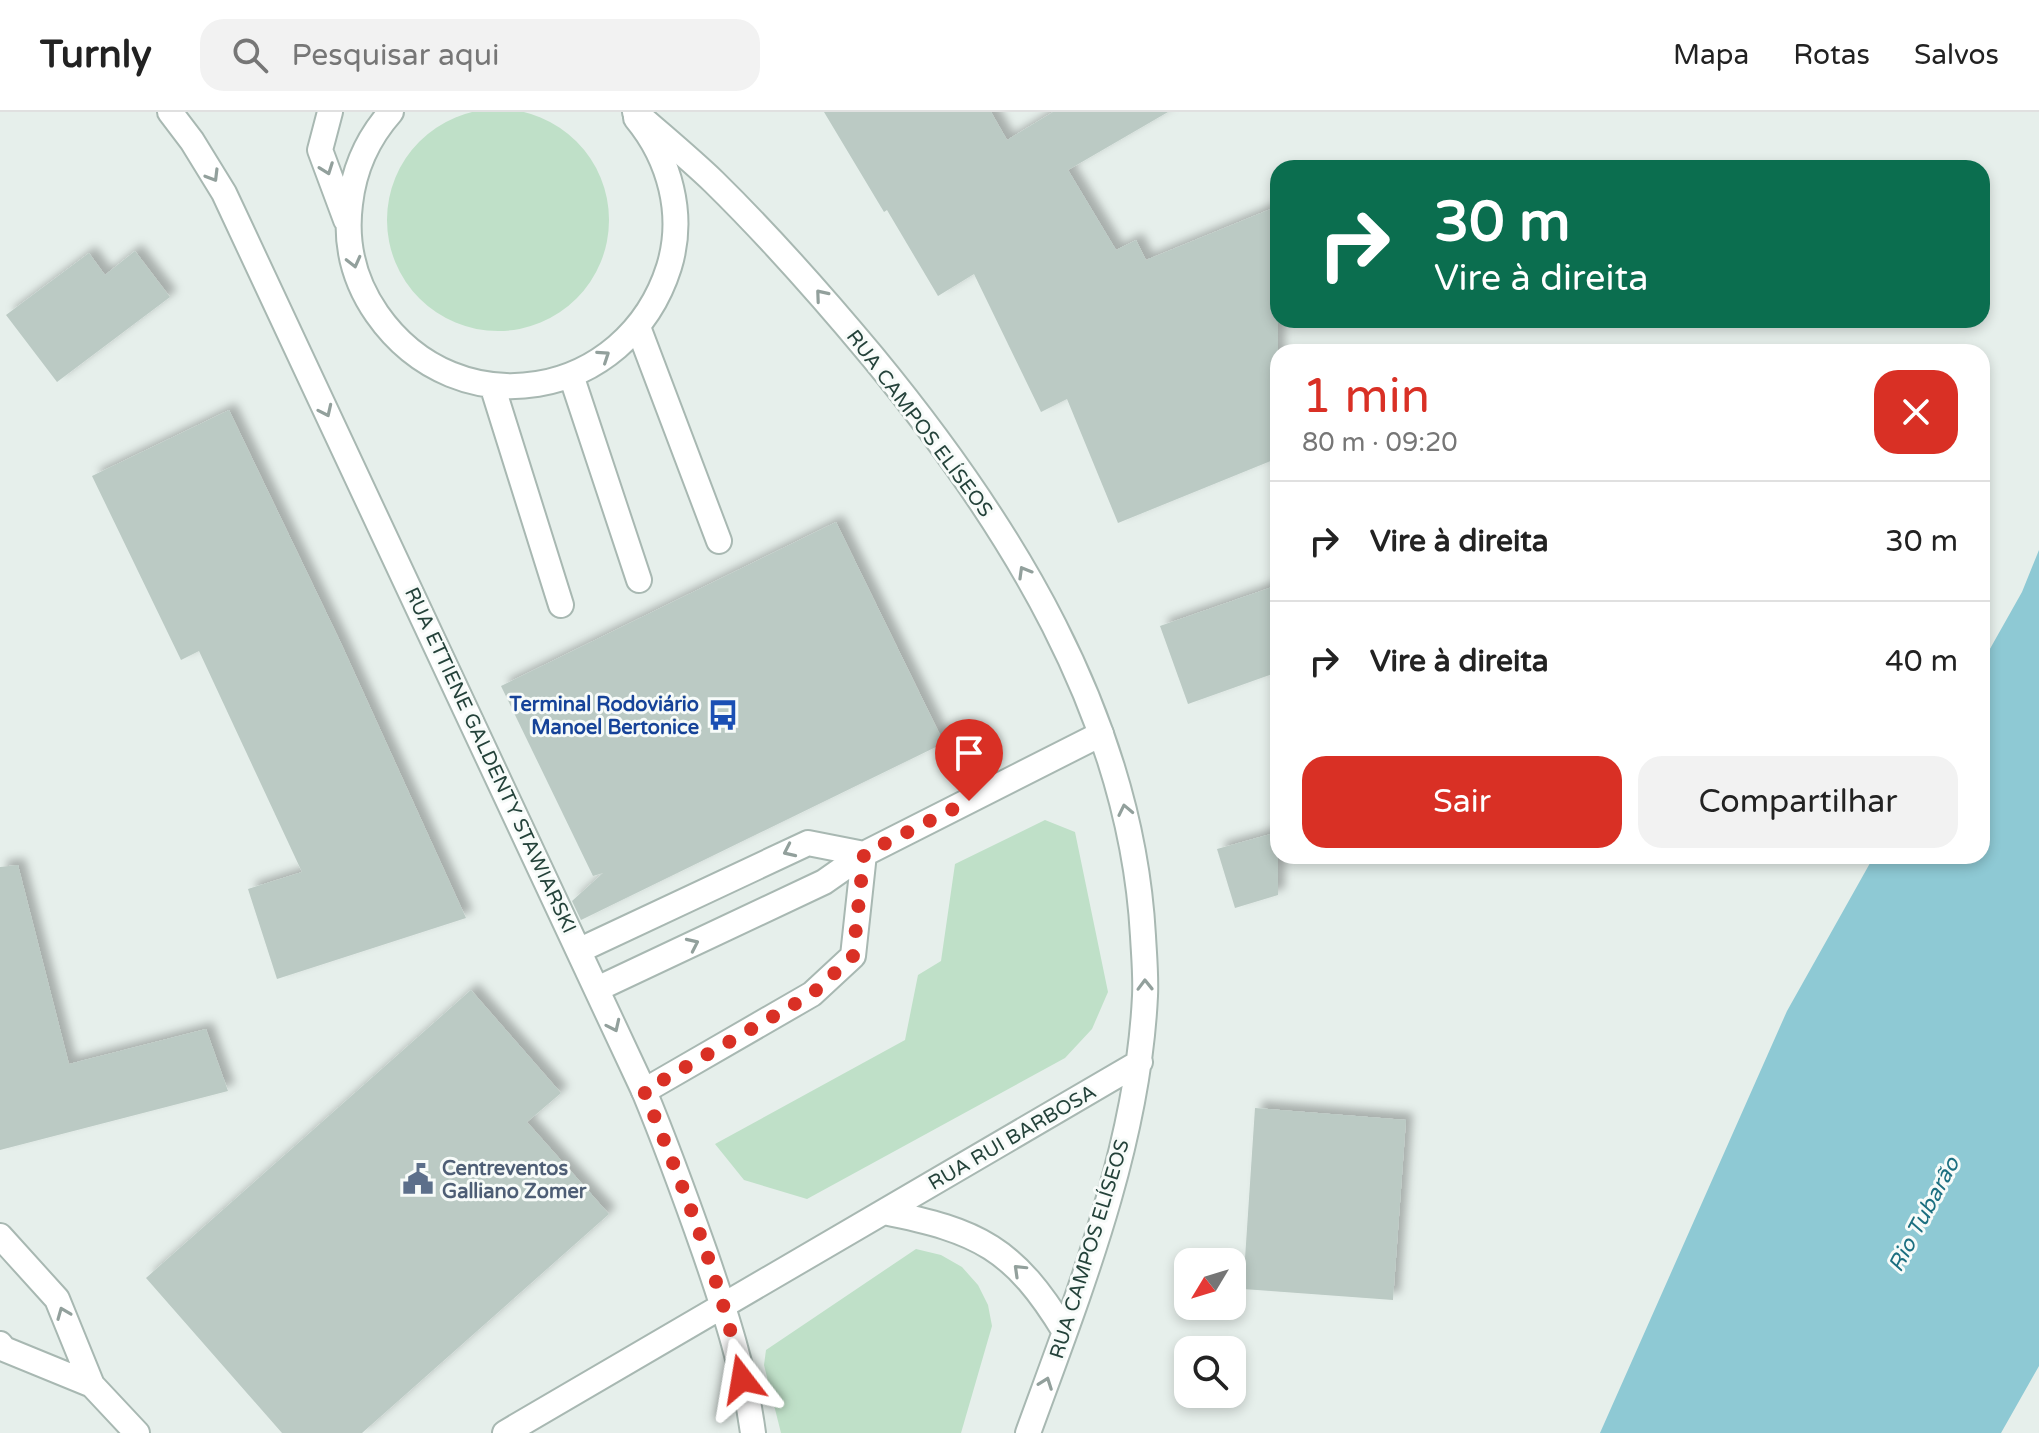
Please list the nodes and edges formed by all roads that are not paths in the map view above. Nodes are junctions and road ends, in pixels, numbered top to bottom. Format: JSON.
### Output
{"nodes":[{"id":1,"x":170,"y":112,"type":"edge"},
{"id":2,"x":330,"y":112,"type":"edge"},
{"id":3,"x":391,"y":112,"type":"edge"},
{"id":4,"x":633,"y":112,"type":"edge"},
{"id":5,"x":347,"y":224,"type":"junction"},
{"id":6,"x":638,"y":327,"type":"junction"},
{"id":7,"x":571,"y":375,"type":"junction"},
{"id":8,"x":492,"y":385,"type":"junction"},
{"id":9,"x":719,"y":541,"type":"dead end"},
{"id":10,"x":639,"y":580,"type":"dead end"},
{"id":11,"x":561,"y":605,"type":"dead end"},
{"id":12,"x":1101,"y":734,"type":"junction"},
{"id":13,"x":864,"y":854,"type":"junction"},
{"id":14,"x":580,"y":950,"type":"junction"},
{"id":15,"x":597,"y":989,"type":"junction"},
{"id":16,"x":1140,"y":1062,"type":"junction"},
{"id":17,"x":644,"y":1091,"type":"junction"},
{"id":18,"x":884,"y":1212,"type":"junction"},
{"id":19,"x":0,"y":1236,"type":"edge"},
{"id":20,"x":723,"y":1306,"type":"junction"},
{"id":21,"x":1065,"y":1332,"type":"junction"},
{"id":22,"x":0,"y":1344,"type":"edge"},
{"id":23,"x":92,"y":1385,"type":"junction"},
{"id":24,"x":137,"y":1433,"type":"edge"},
{"id":25,"x":505,"y":1433,"type":"edge"},
{"id":26,"x":753,"y":1433,"type":"edge"},
{"id":27,"x":1028,"y":1433,"type":"edge"}],
"edges":[{"from":1,"to":14,"type":"street","name":"RUA ETTIENE GALDENTY STAWIARSKI","one_way":true},
{"from":2,"to":5,"type":"street","one_way":true},
{"from":3,"to":5,"type":"street"},
{"from":4,"to":6,"type":"street"},
{"from":12,"to":4,"type":"street","name":"RUA CAMPOS ELÍSEOS","one_way":true},
{"from":5,"to":8,"type":"street","one_way":true},
{"from":7,"to":6,"type":"street","one_way":true},
{"from":6,"to":9,"type":"street"},
{"from":7,"to":8,"type":"street"},
{"from":7,"to":10,"type":"street"},
{"from":8,"to":11,"type":"street"},
{"from":12,"to":13,"type":"street"},
{"from":16,"to":12,"type":"street","name":"RUA CAMPOS ELÍSEOS","one_way":true},
{"from":13,"to":14,"type":"street","one_way":true},
{"from":15,"to":13,"type":"street","one_way":true},
{"from":13,"to":17,"type":"street"},
{"from":14,"to":15,"type":"street","name":"RUA ETTIENE GALDENTY STAWIARSKI"},
{"from":15,"to":17,"type":"street","name":"RUA ETTIENE GALDENTY STAWIARSKI","one_way":true},
{"from":16,"to":18,"type":"street","name":"RUA RUI BARBOSA"},
{"from":16,"to":21,"type":"street","name":"RUA CAMPOS ELÍSEOS"},
{"from":17,"to":20,"type":"street","name":"RUA ETTIENE GALDENTY STAWIARSKI"},
{"from":18,"to":20,"type":"street","name":"RUA RUI BARBOSA"},
{"from":21,"to":18,"type":"street","name":"RUA RUI BARBOSA","one_way":true},
{"from":23,"to":19,"type":"street","one_way":true},
{"from":20,"to":25,"type":"street","name":"RUA RUI BARBOSA"},
{"from":20,"to":26,"type":"street","name":"RUA ETTIENE GALDENTY STAWIARSKI"},
{"from":27,"to":21,"type":"street","name":"RUA CAMPOS ELÍSEOS","one_way":true},
{"from":22,"to":23,"type":"street"},
{"from":23,"to":24,"type":"street"}]}
